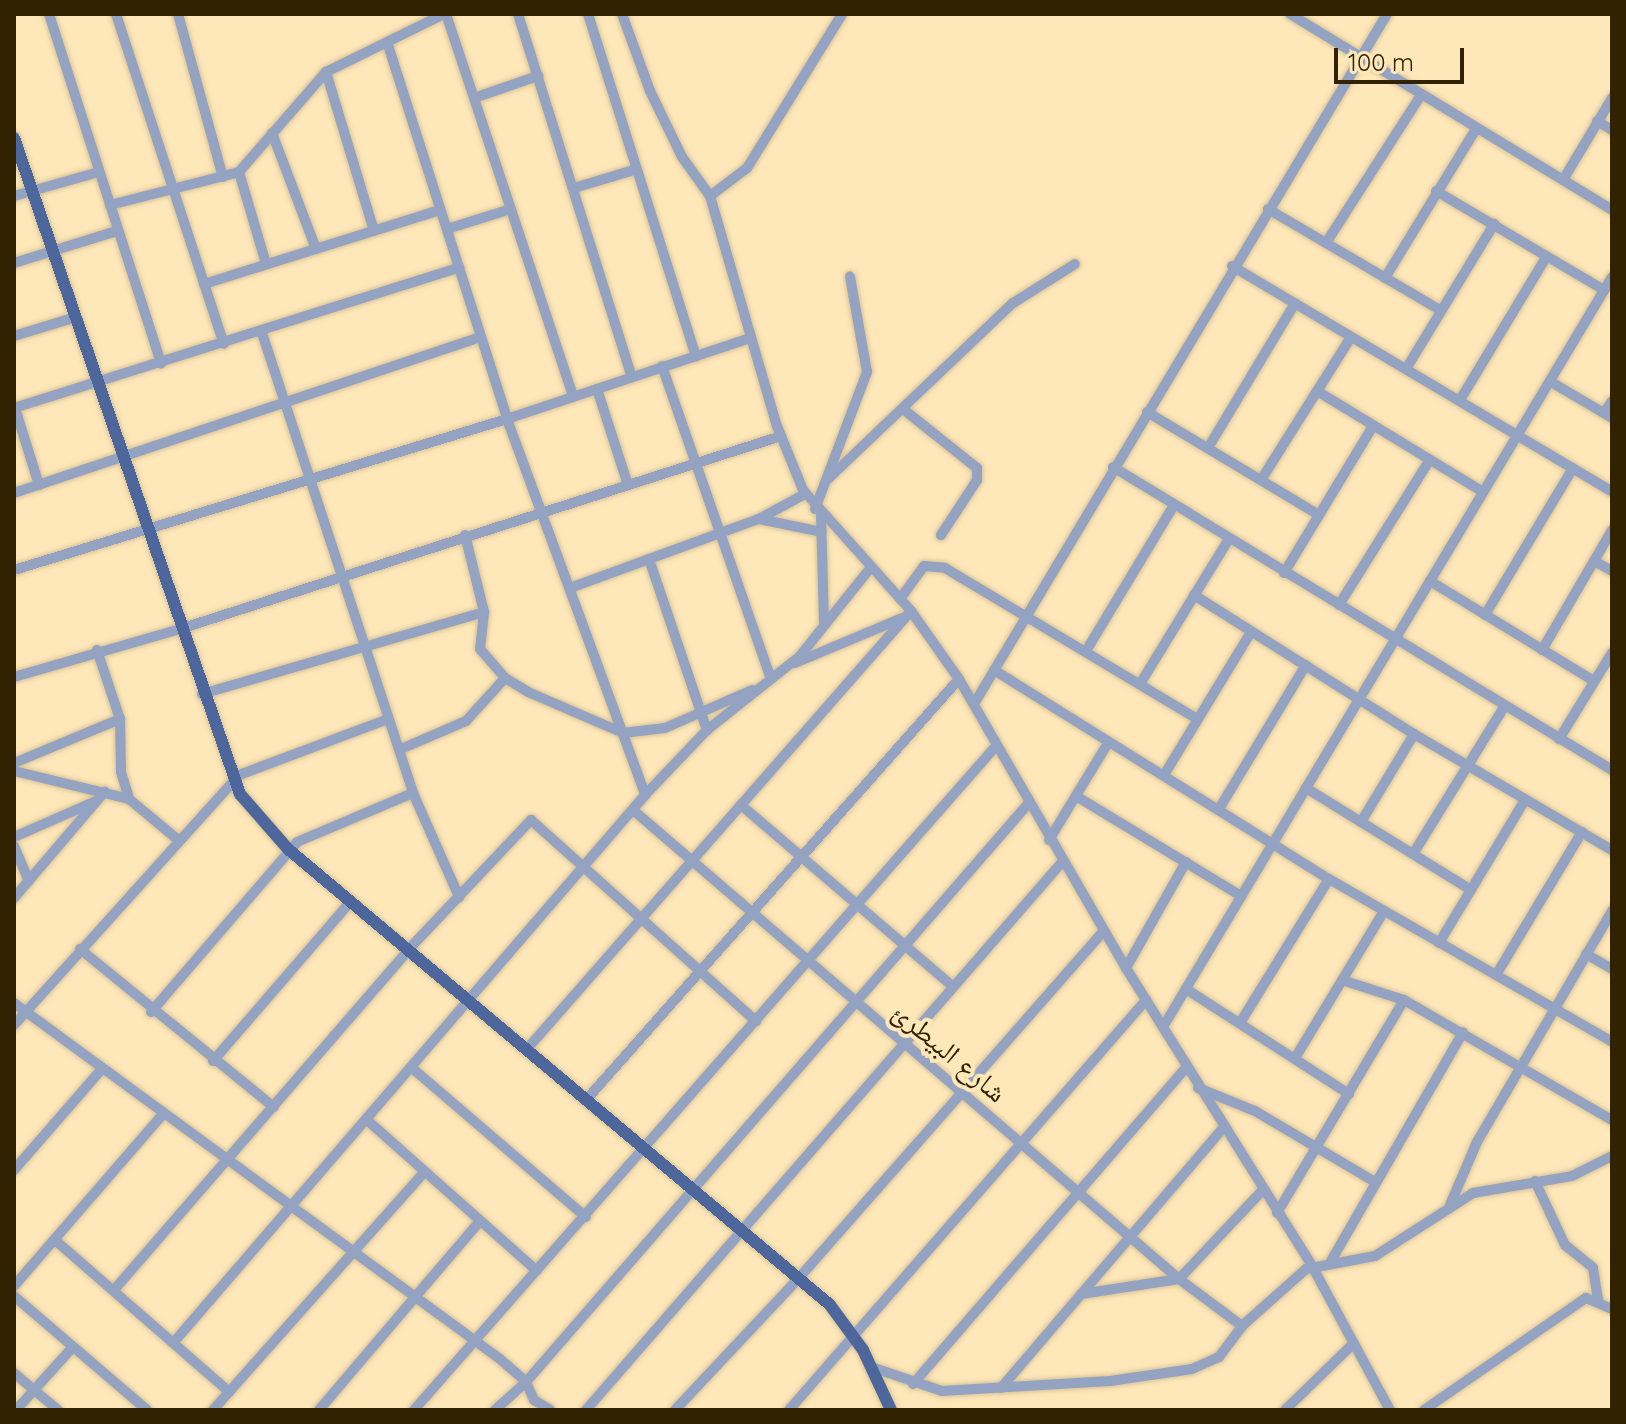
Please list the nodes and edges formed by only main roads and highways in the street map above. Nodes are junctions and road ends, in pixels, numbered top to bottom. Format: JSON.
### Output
{"nodes":[{"id":1,"x":14,"y":138,"type":"edge"},
{"id":2,"x":890,"y":1409,"type":"edge"}],
"edges":[{"from":1,"to":2,"type":"main road"}]}
